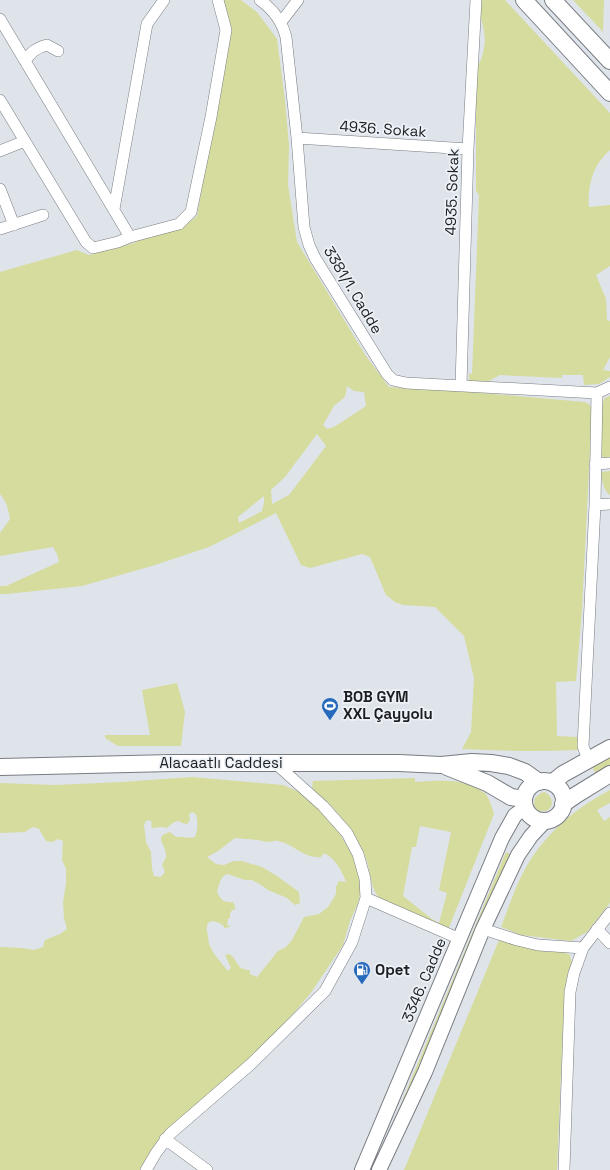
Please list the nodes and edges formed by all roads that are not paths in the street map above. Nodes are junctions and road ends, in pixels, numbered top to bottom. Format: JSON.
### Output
{"nodes":[{"id":1,"x":164,"y":0,"type":"edge"},
{"id":2,"x":218,"y":0,"type":"edge"},
{"id":3,"x":260,"y":0,"type":"edge"},
{"id":4,"x":298,"y":0,"type":"edge"},
{"id":5,"x":476,"y":0,"type":"edge"},
{"id":6,"x":524,"y":0,"type":"edge"},
{"id":7,"x":553,"y":0,"type":"edge"},
{"id":8,"x":0,"y":19,"type":"edge"},
{"id":9,"x":281,"y":22,"type":"junction"},
{"id":10,"x":58,"y":52,"type":"dead end"},
{"id":11,"x":25,"y":61,"type":"junction"},
{"id":12,"x":610,"y":61,"type":"edge"},
{"id":13,"x":610,"y":93,"type":"edge"},
{"id":14,"x":0,"y":100,"type":"edge"},
{"id":15,"x":297,"y":138,"type":"junction"},
{"id":16,"x":25,"y":141,"type":"junction"},
{"id":17,"x":468,"y":149,"type":"junction"},
{"id":18,"x":0,"y":151,"type":"edge"},
{"id":19,"x":0,"y":189,"type":"edge"},
{"id":20,"x":114,"y":209,"type":"junction"},
{"id":21,"x":43,"y":215,"type":"dead end"},
{"id":22,"x":14,"y":225,"type":"junction"},
{"id":23,"x":0,"y":229,"type":"edge"},
{"id":24,"x":130,"y":237,"type":"junction"},
{"id":25,"x":461,"y":386,"type":"junction"},
{"id":26,"x":610,"y":387,"type":"edge"},
{"id":27,"x":597,"y":393,"type":"junction"},
{"id":28,"x":610,"y":463,"type":"edge"},
{"id":29,"x":595,"y":464,"type":"junction"},
{"id":30,"x":610,"y":504,"type":"edge"},
{"id":31,"x":595,"y":505,"type":"junction"},
{"id":32,"x":610,"y":748,"type":"edge"},
{"id":33,"x":588,"y":760,"type":"junction"},
{"id":34,"x":275,"y":763,"type":"junction"},
{"id":35,"x":441,"y":765,"type":"junction"},
{"id":36,"x":0,"y":767,"type":"edge"},
{"id":37,"x":610,"y":774,"type":"edge"},
{"id":38,"x":545,"y":782,"type":"junction"},
{"id":39,"x":525,"y":803,"type":"junction"},
{"id":40,"x":563,"y":804,"type":"junction"},
{"id":41,"x":545,"y":821,"type":"junction"},
{"id":42,"x":366,"y":898,"type":"junction"},
{"id":43,"x":610,"y":913,"type":"edge"},
{"id":44,"x":483,"y":928,"type":"junction"},
{"id":45,"x":598,"y":929,"type":"junction"},
{"id":46,"x":460,"y":939,"type":"junction"},
{"id":47,"x":610,"y":943,"type":"edge"},
{"id":48,"x":583,"y":948,"type":"junction"},
{"id":49,"x":165,"y":1139,"type":"junction"},
{"id":50,"x":146,"y":1170,"type":"edge"},
{"id":51,"x":207,"y":1170,"type":"edge"},
{"id":52,"x":362,"y":1170,"type":"edge"},
{"id":53,"x":379,"y":1170,"type":"edge"},
{"id":54,"x":564,"y":1170,"type":"edge"}],
"edges":[{"from":1,"to":20,"type":"street"},
{"from":2,"to":24,"type":"street"},
{"from":3,"to":9,"type":"street","name":"3381/1. Cadde"},
{"from":4,"to":9,"type":"street"},
{"from":5,"to":17,"type":"street","name":"4935. Sokak"},
{"from":6,"to":13,"type":"main road"},
{"from":7,"to":12,"type":"main road"},
{"from":8,"to":11,"type":"street"},
{"from":9,"to":15,"type":"street","name":"3381/1. Cadde"},
{"from":10,"to":11,"type":"street"},
{"from":11,"to":20,"type":"street"},
{"from":14,"to":16,"type":"street"},
{"from":15,"to":17,"type":"street","name":"4936. Sokak"},
{"from":15,"to":25,"type":"street","name":"3381/1. Cadde"},
{"from":16,"to":18,"type":"street"},
{"from":16,"to":24,"type":"street"},
{"from":17,"to":25,"type":"street","name":"4935. Sokak"},
{"from":19,"to":22,"type":"street"},
{"from":20,"to":24,"type":"street"},
{"from":21,"to":22,"type":"street"},
{"from":22,"to":23,"type":"street"},
{"from":25,"to":27,"type":"street","name":"3381/1. Cadde"},
{"from":26,"to":27,"type":"street","name":"3381/1. Cadde"},
{"from":27,"to":29,"type":"street"},
{"from":28,"to":29,"type":"street"},
{"from":29,"to":31,"type":"street"},
{"from":30,"to":31,"type":"street"},
{"from":31,"to":33,"type":"street"},
{"from":32,"to":33,"type":"main road"},
{"from":33,"to":38,"type":"main road"},
{"from":34,"to":35,"type":"main road","name":"Alacaatlı Caddesi"},
{"from":34,"to":36,"type":"main road","name":"Alacaatlı Caddesi"},
{"from":34,"to":42,"type":"street"},
{"from":35,"to":38,"type":"main road","name":"Alacaatlı Caddesi"},
{"from":35,"to":39,"type":"main road","name":"Alacaatlı Caddesi"},
{"from":37,"to":40,"type":"main road"},
{"from":38,"to":39,"type":"main road"},
{"from":38,"to":40,"type":"main road"},
{"from":39,"to":41,"type":"main road"},
{"from":39,"to":46,"type":"street","name":"3346. Cadde"},
{"from":40,"to":41,"type":"main road"},
{"from":41,"to":44,"type":"street"},
{"from":42,"to":46,"type":"street"},
{"from":42,"to":49,"type":"street"},
{"from":43,"to":45,"type":"street"},
{"from":44,"to":48,"type":"street"},
{"from":44,"to":53,"type":"street"},
{"from":45,"to":47,"type":"street"},
{"from":45,"to":48,"type":"street"},
{"from":46,"to":52,"type":"street","name":"3346. Cadde"},
{"from":48,"to":54,"type":"street"},
{"from":49,"to":50,"type":"street"},
{"from":49,"to":51,"type":"street"}]}
